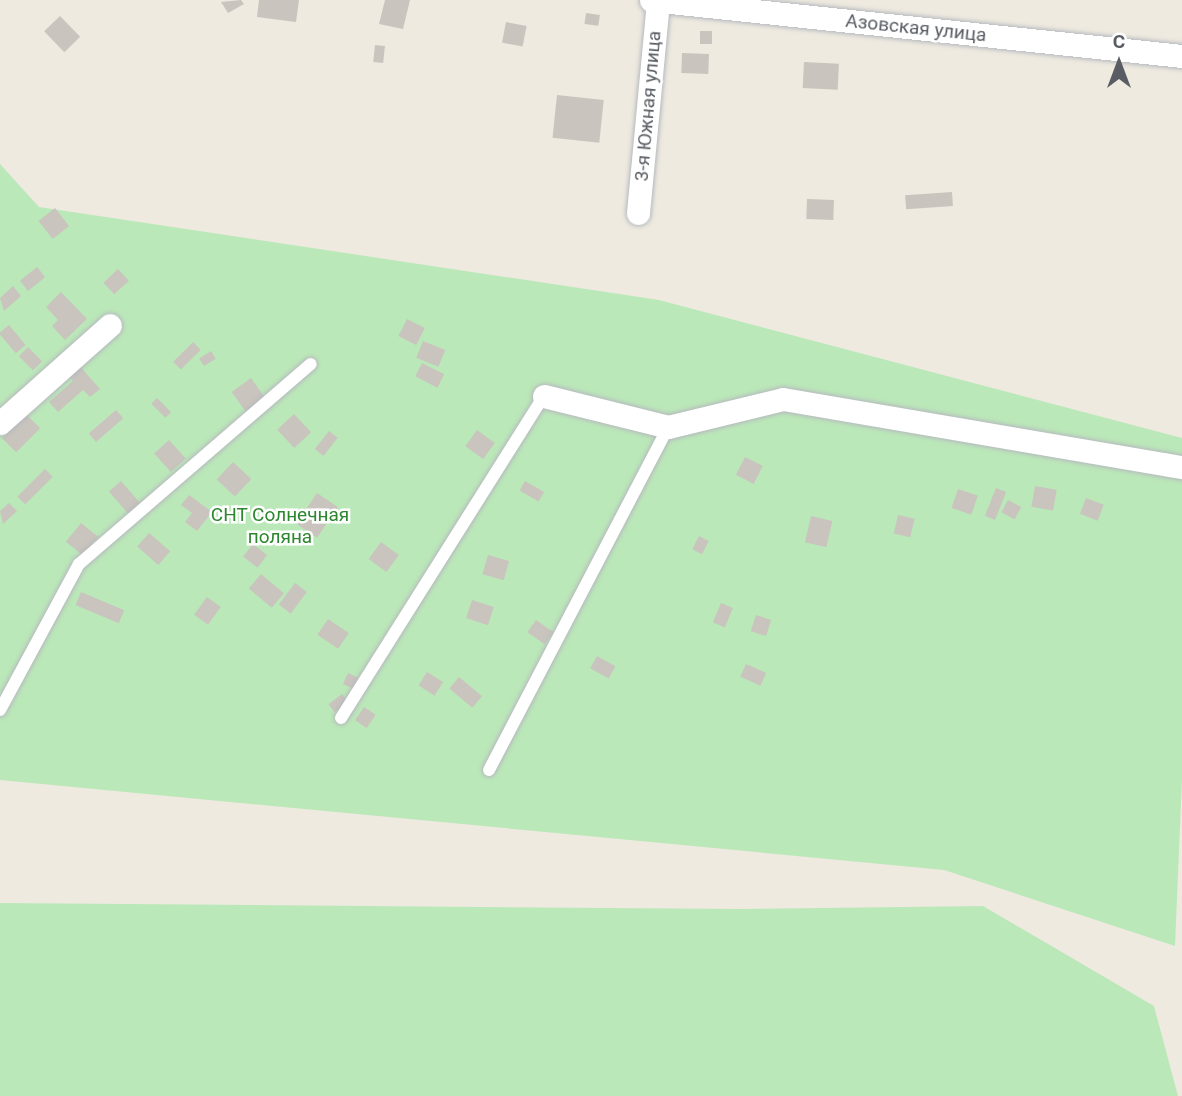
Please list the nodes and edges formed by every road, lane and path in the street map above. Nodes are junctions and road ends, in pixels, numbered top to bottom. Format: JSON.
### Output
{"nodes":[{"id":1,"x":656,"y":0,"type":"edge"},
{"id":2,"x":1182,"y":56,"type":"edge"},
{"id":3,"x":638,"y":212,"type":"dead end"},
{"id":4,"x":110,"y":325,"type":"dead end"},
{"id":5,"x":311,"y":364,"type":"dead end"},
{"id":6,"x":544,"y":396,"type":"joint"},
{"id":7,"x":0,"y":423,"type":"edge"},
{"id":8,"x":668,"y":427,"type":"junction"},
{"id":9,"x":1182,"y":467,"type":"edge"},
{"id":10,"x":0,"y":710,"type":"edge"},
{"id":11,"x":341,"y":718,"type":"dead end"},
{"id":12,"x":489,"y":770,"type":"dead end"}],
"edges":[{"from":1,"to":2,"type":"street","name":"Азовская улица"},
{"from":1,"to":3,"type":"street","name":"3-я Южная улица"},
{"from":4,"to":7,"type":"street"},
{"from":5,"to":10,"type":"lane"},
{"from":6,"to":8,"type":"street"},
{"from":6,"to":11,"type":"lane"},
{"from":8,"to":9,"type":"street"},
{"from":8,"to":12,"type":"lane"}]}
